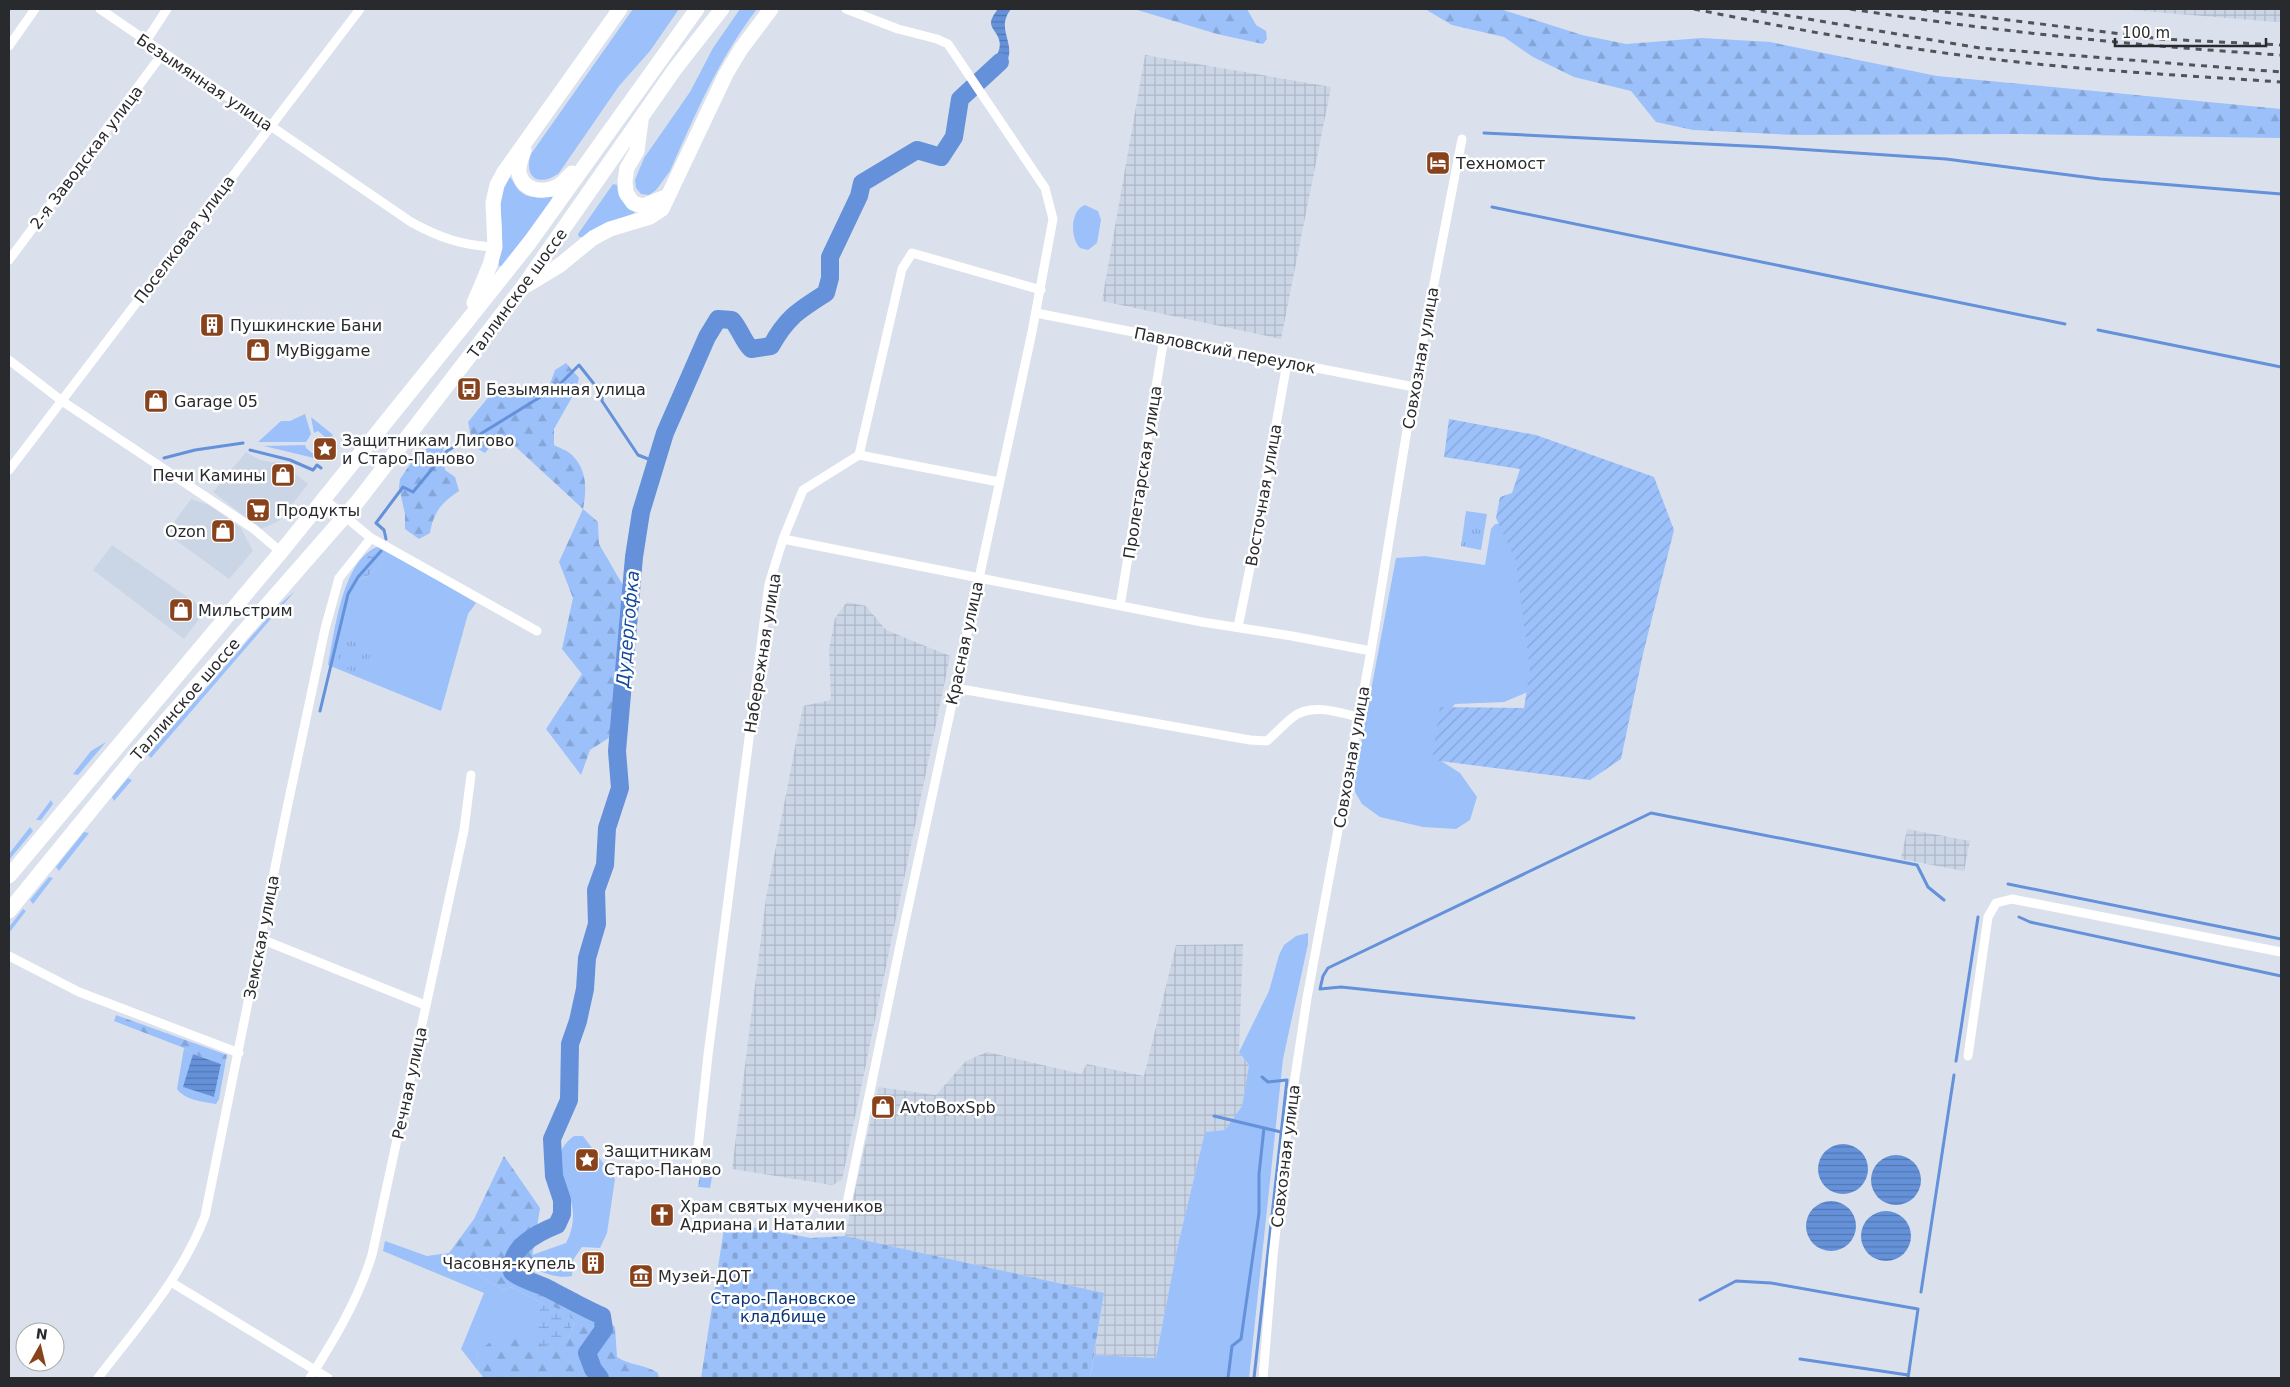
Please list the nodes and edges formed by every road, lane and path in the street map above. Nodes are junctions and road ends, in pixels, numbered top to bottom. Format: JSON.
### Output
{"nodes":[{"id":1,"x":36,"y":9,"type":"edge"},
{"id":2,"x":100,"y":9,"type":"edge"},
{"id":3,"x":167,"y":9,"type":"edge"},
{"id":4,"x":360,"y":9,"type":"edge"},
{"id":5,"x":620,"y":9,"type":"edge"},
{"id":6,"x":697,"y":9,"type":"edge"},
{"id":7,"x":722,"y":9,"type":"edge"},
{"id":8,"x":771,"y":9,"type":"edge"},
{"id":9,"x":846,"y":9,"type":"edge"},
{"id":10,"x":146,"y":41,"type":"junction"},
{"id":11,"x":9,"y":46,"type":"edge"},
{"id":12,"x":163,"y":53,"type":"junction"},
{"id":13,"x":642,"y":117,"type":"junction"},
{"id":14,"x":269,"y":126,"type":"junction"},
{"id":15,"x":1462,"y":139,"type":"dead end"},
{"id":16,"x":528,"y":140,"type":"junction"},
{"id":17,"x":595,"y":151,"type":"junction"},
{"id":18,"x":670,"y":195,"type":"junction"},
{"id":19,"x":494,"y":247,"type":"junction"},
{"id":20,"x":9,"y":260,"type":"edge"},
{"id":21,"x":522,"y":288,"type":"junction"},
{"id":22,"x":1041,"y":290,"type":"junction"},
{"id":23,"x":1036,"y":312,"type":"junction"},
{"id":24,"x":464,"y":325,"type":"junction"},
{"id":25,"x":1164,"y":338,"type":"junction"},
{"id":26,"x":9,"y":360,"type":"edge"},
{"id":27,"x":1288,"y":363,"type":"junction"},
{"id":28,"x":1414,"y":387,"type":"junction"},
{"id":29,"x":62,"y":401,"type":"junction"},
{"id":30,"x":859,"y":455,"type":"junction"},
{"id":31,"x":9,"y":470,"type":"edge"},
{"id":32,"x":999,"y":482,"type":"junction"},
{"id":33,"x":324,"y":499,"type":"junction"},
{"id":34,"x":345,"y":517,"type":"junction"},
{"id":35,"x":371,"y":538,"type":"junction"},
{"id":36,"x":784,"y":539,"type":"junction"},
{"id":37,"x":281,"y":552,"type":"junction"},
{"id":38,"x":978,"y":577,"type":"junction"},
{"id":39,"x":1120,"y":606,"type":"junction"},
{"id":40,"x":1238,"y":627,"type":"junction"},
{"id":41,"x":536,"y":632,"type":"dead end"},
{"id":42,"x":1371,"y":651,"type":"junction"},
{"id":43,"x":955,"y":688,"type":"junction"},
{"id":44,"x":1358,"y":717,"type":"junction"},
{"id":45,"x":471,"y":775,"type":"dead end"},
{"id":46,"x":9,"y":876,"type":"edge"},
{"id":47,"x":9,"y":911,"type":"edge"},
{"id":48,"x":261,"y":939,"type":"junction"},
{"id":49,"x":2281,"y":952,"type":"edge"},
{"id":50,"x":9,"y":956,"type":"edge"},
{"id":51,"x":425,"y":1004,"type":"junction"},
{"id":52,"x":239,"y":1052,"type":"junction"},
{"id":53,"x":1968,"y":1056,"type":"dead end"},
{"id":54,"x":696,"y":1167,"type":"dead end"},
{"id":55,"x":847,"y":1203,"type":"dead end"},
{"id":56,"x":171,"y":1282,"type":"junction"},
{"id":57,"x":313,"y":1374,"type":"edge"},
{"id":58,"x":98,"y":1378,"type":"edge"},
{"id":59,"x":328,"y":1378,"type":"edge"},
{"id":60,"x":1263,"y":1378,"type":"edge"}],
"edges":[{"from":1,"to":11,"type":"street"},
{"from":2,"to":10,"type":"street","name":"Безымянная улица"},
{"from":3,"to":10,"type":"street"},
{"from":4,"to":14,"type":"street","name":"Поселковая улица"},
{"from":5,"to":16,"type":"main road"},
{"from":6,"to":17,"type":"main road","name":"Таллинское шоссе"},
{"from":7,"to":13,"type":"main road","name":"Таллинское шоссе"},
{"from":8,"to":18,"type":"main road"},
{"from":9,"to":22,"type":"street","name":"Красная улица"},
{"from":10,"to":12,"type":"street","name":"Безымянная улица"},
{"from":12,"to":14,"type":"street","name":"Безымянная улица"},
{"from":12,"to":20,"type":"street","name":"2-я Заводская улица"},
{"from":13,"to":18,"type":"main road"},
{"from":13,"to":21,"type":"main road","name":"Таллинское шоссе"},
{"from":14,"to":19,"type":"street","name":"Безымянная улица"},
{"from":14,"to":29,"type":"street","name":"Поселковая улица"},
{"from":15,"to":28,"type":"street","name":"Совхозная улица"},
{"from":16,"to":17,"type":"main road"},
{"from":16,"to":19,"type":"main road"},
{"from":17,"to":24,"type":"main road","name":"Таллинское шоссе"},
{"from":18,"to":21,"type":"main road"},
{"from":19,"to":24,"type":"main road"},
{"from":21,"to":34,"type":"main road","name":"Таллинское шоссе"},
{"from":22,"to":23,"type":"street","name":"Красная улица"},
{"from":22,"to":30,"type":"street"},
{"from":23,"to":25,"type":"street","name":"Павловский переулок"},
{"from":23,"to":32,"type":"street","name":"Красная улица"},
{"from":24,"to":33,"type":"main road","name":"Таллинское шоссе"},
{"from":25,"to":27,"type":"street","name":"Павловский переулок"},
{"from":25,"to":39,"type":"street","name":"Пролетарская улица"},
{"from":26,"to":29,"type":"street"},
{"from":27,"to":28,"type":"street","name":"Павловский переулок"},
{"from":27,"to":40,"type":"street","name":"Восточная улица"},
{"from":28,"to":42,"type":"street","name":"Совхозная улица"},
{"from":29,"to":31,"type":"street","name":"Поселковая улица"},
{"from":29,"to":37,"type":"street"},
{"from":30,"to":32,"type":"street"},
{"from":30,"to":36,"type":"street","name":"Набережная улица"},
{"from":32,"to":38,"type":"street","name":"Красная улица"},
{"from":33,"to":34,"type":"street"},
{"from":33,"to":37,"type":"main road","name":"Таллинское шоссе"},
{"from":34,"to":35,"type":"street"},
{"from":34,"to":47,"type":"main road","name":"Таллинское шоссе"},
{"from":35,"to":41,"type":"street"},
{"from":35,"to":48,"type":"street","name":"Земская улица"},
{"from":36,"to":38,"type":"street"},
{"from":36,"to":54,"type":"street","name":"Набережная улица"},
{"from":37,"to":46,"type":"main road","name":"Таллинское шоссе"},
{"from":38,"to":39,"type":"street"},
{"from":38,"to":43,"type":"street","name":"Красная улица"},
{"from":39,"to":40,"type":"street"},
{"from":40,"to":42,"type":"street"},
{"from":42,"to":44,"type":"street","name":"Совхозная улица"},
{"from":43,"to":44,"type":"street"},
{"from":43,"to":55,"type":"street","name":"Красная улица"},
{"from":44,"to":60,"type":"street","name":"Совхозная улица"},
{"from":45,"to":51,"type":"street","name":"Речная улица"},
{"from":48,"to":51,"type":"street"},
{"from":48,"to":52,"type":"street","name":"Земская улица"},
{"from":49,"to":53,"type":"street"},
{"from":50,"to":52,"type":"street"},
{"from":51,"to":57,"type":"street","name":"Речная улица"},
{"from":52,"to":56,"type":"street","name":"Земская улица"},
{"from":56,"to":57,"type":"street"},
{"from":56,"to":58,"type":"street","name":"Земская улица"},
{"from":57,"to":59,"type":"street"}]}
